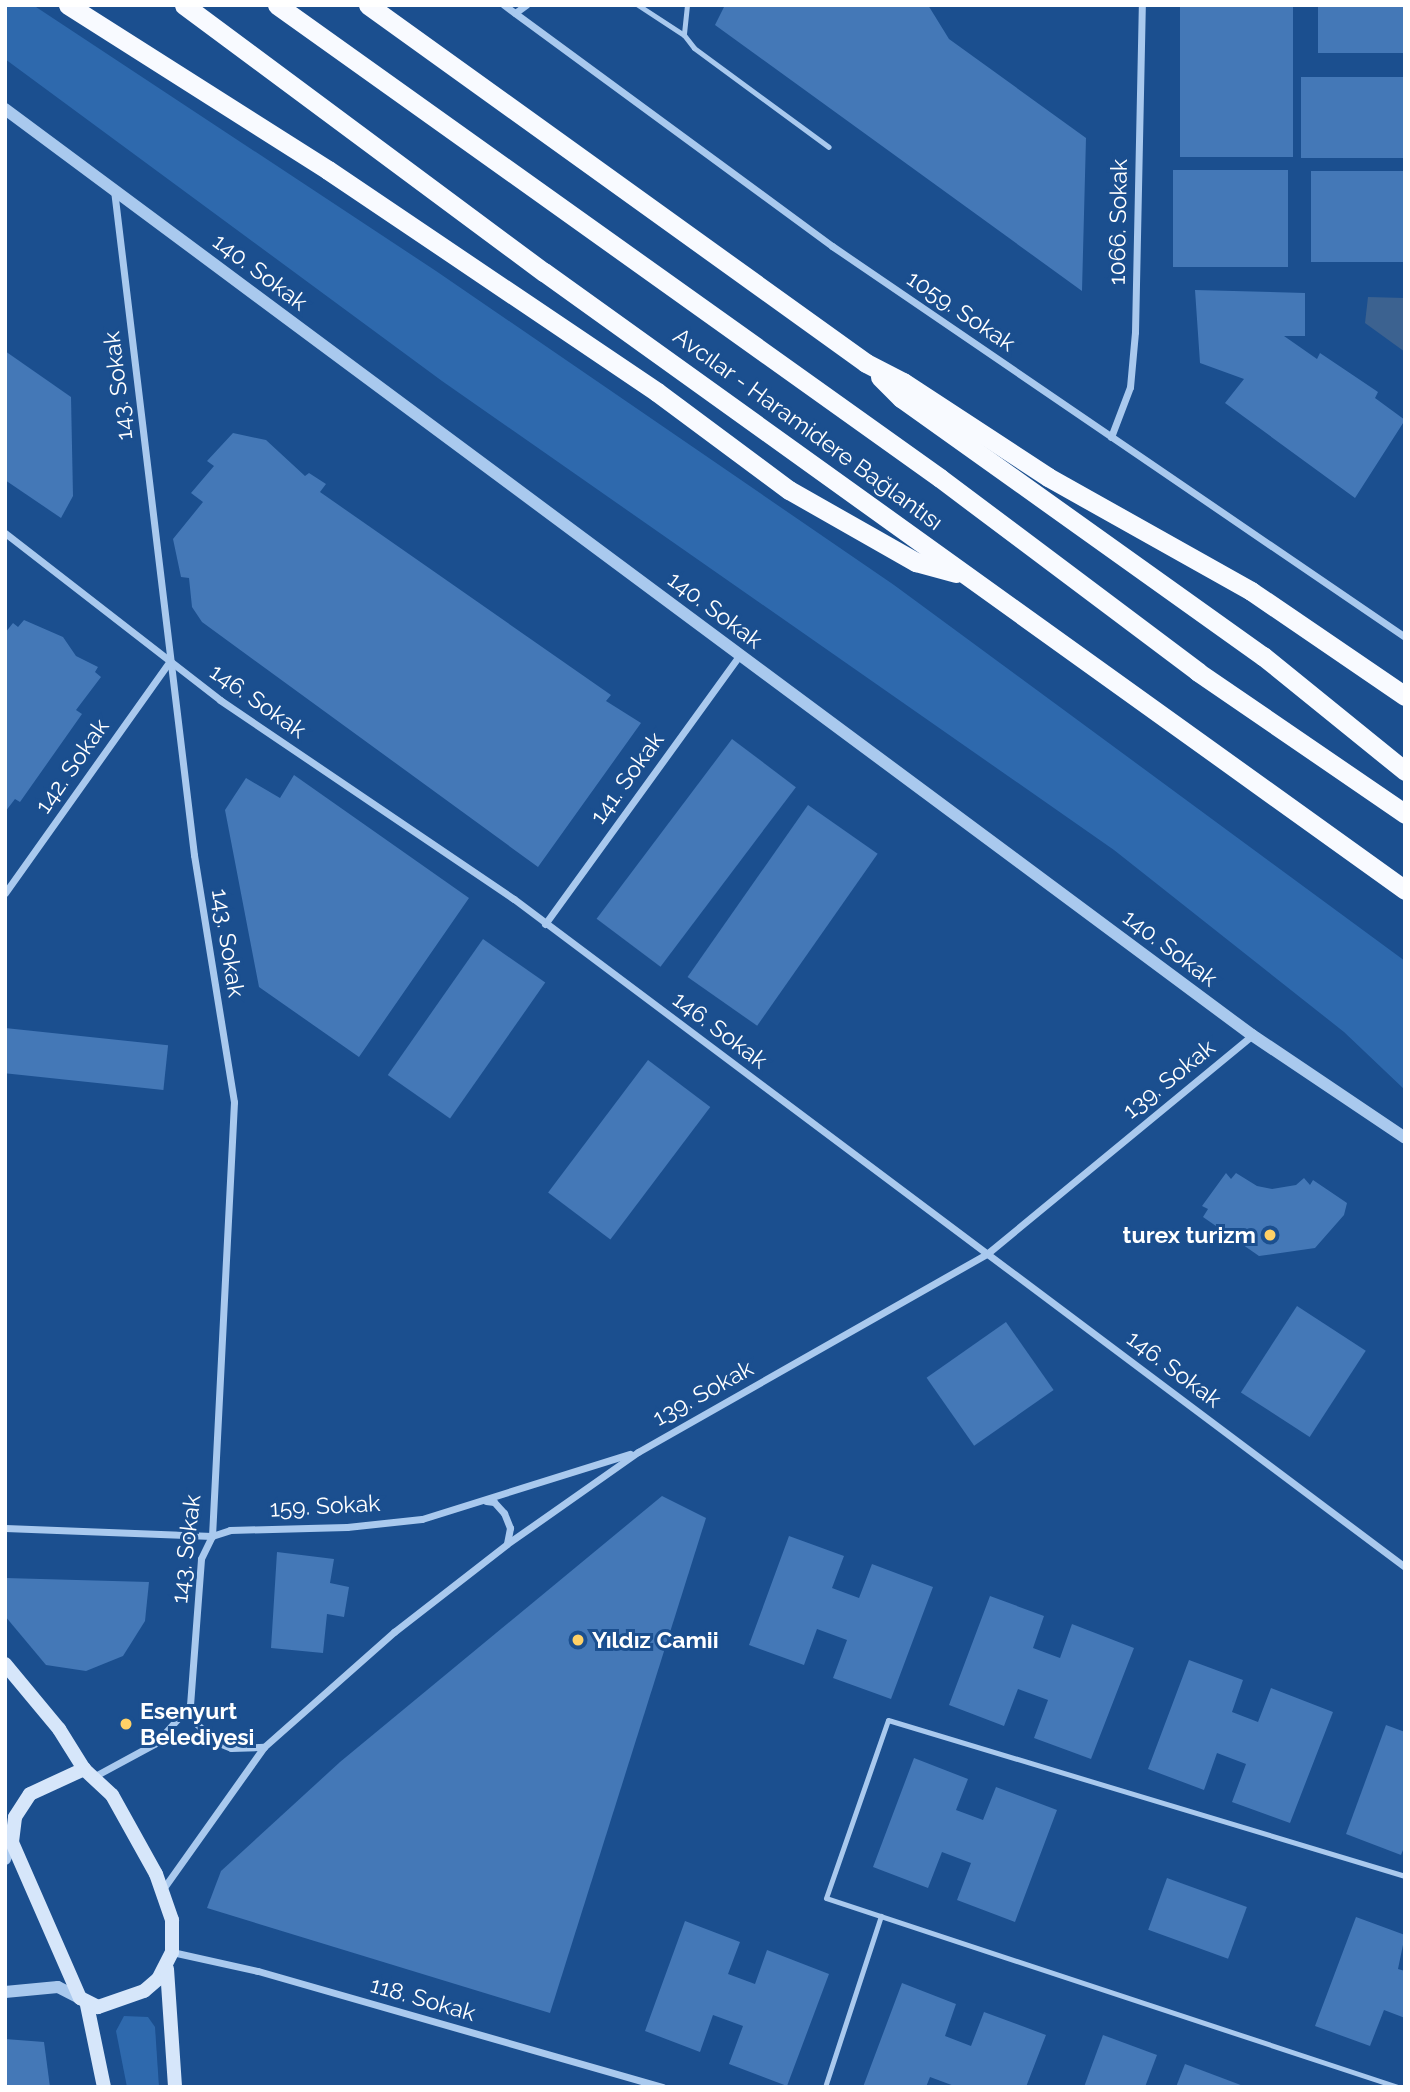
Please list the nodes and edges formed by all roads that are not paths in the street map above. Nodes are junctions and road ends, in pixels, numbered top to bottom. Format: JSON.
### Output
{"nodes":[{"id":1,"x":68,"y":5,"type":"edge"},
{"id":2,"x":184,"y":5,"type":"edge"},
{"id":3,"x":277,"y":5,"type":"edge"},
{"id":4,"x":368,"y":5,"type":"edge"},
{"id":5,"x":503,"y":5,"type":"edge"},
{"id":6,"x":526,"y":5,"type":"edge"},
{"id":7,"x":638,"y":5,"type":"edge"},
{"id":8,"x":687,"y":5,"type":"edge"},
{"id":9,"x":1142,"y":5,"type":"edge"},
{"id":10,"x":515,"y":13,"type":"junction"},
{"id":11,"x":684,"y":35,"type":"junction"},
{"id":12,"x":5,"y":108,"type":"edge"},
{"id":13,"x":829,"y":147,"type":"dead end"},
{"id":14,"x":114,"y":189,"type":"junction"},
{"id":15,"x":866,"y":363,"type":"junction"},
{"id":16,"x":1111,"y":437,"type":"junction"},
{"id":17,"x":5,"y":533,"type":"edge"},
{"id":18,"x":971,"y":577,"type":"junction"},
{"id":19,"x":1405,"y":638,"type":"edge"},
{"id":20,"x":740,"y":655,"type":"junction"},
{"id":21,"x":171,"y":661,"type":"junction"},
{"id":22,"x":1405,"y":696,"type":"edge"},
{"id":23,"x":1405,"y":771,"type":"edge"},
{"id":24,"x":1405,"y":814,"type":"edge"},
{"id":25,"x":1405,"y":890,"type":"edge"},
{"id":26,"x":5,"y":893,"type":"edge"},
{"id":27,"x":545,"y":924,"type":"junction"},
{"id":28,"x":1252,"y":1035,"type":"junction"},
{"id":29,"x":1405,"y":1138,"type":"edge"},
{"id":30,"x":988,"y":1254,"type":"junction"},
{"id":31,"x":638,"y":1452,"type":"junction"},
{"id":32,"x":479,"y":1500,"type":"junction"},
{"id":33,"x":5,"y":1528,"type":"edge"},
{"id":34,"x":212,"y":1536,"type":"junction"},
{"id":35,"x":507,"y":1544,"type":"junction"},
{"id":36,"x":1405,"y":1567,"type":"edge"},
{"id":37,"x":5,"y":1664,"type":"edge"},
{"id":38,"x":190,"y":1705,"type":"junction"},
{"id":39,"x":264,"y":1747,"type":"junction"},
{"id":40,"x":90,"y":1773,"type":"junction"},
{"id":41,"x":5,"y":1803,"type":"edge"},
{"id":42,"x":15,"y":1817,"type":"junction"},
{"id":43,"x":12,"y":1842,"type":"junction"},
{"id":44,"x":5,"y":1859,"type":"edge"},
{"id":45,"x":1405,"y":1876,"type":"edge"},
{"id":46,"x":162,"y":1891,"type":"junction"},
{"id":47,"x":881,"y":1916,"type":"junction"},
{"id":48,"x":172,"y":1952,"type":"junction"},
{"id":49,"x":167,"y":1969,"type":"junction"},
{"id":50,"x":5,"y":1992,"type":"edge"},
{"id":51,"x":83,"y":2001,"type":"junction"},
{"id":52,"x":104,"y":2087,"type":"edge"},
{"id":53,"x":175,"y":2087,"type":"edge"},
{"id":54,"x":663,"y":2087,"type":"edge"},
{"id":55,"x":825,"y":2087,"type":"edge"},
{"id":56,"x":1398,"y":2087,"type":"edge"}],
"edges":[{"from":1,"to":18,"type":"highway"},
{"from":2,"to":18,"type":"highway","name":"Avcılar - Haramidere Bağlantısı"},
{"from":3,"to":24,"type":"highway","name":"Avcılar - Haramidere Bağlantısı"},
{"from":4,"to":15,"type":"highway"},
{"from":5,"to":10,"type":"street","name":"1059. Sokak"},
{"from":6,"to":10,"type":"street"},
{"from":7,"to":11,"type":"lane"},
{"from":8,"to":11,"type":"lane"},
{"from":9,"to":16,"type":"street","name":"1066. Sokak"},
{"from":10,"to":16,"type":"street","name":"1059. Sokak"},
{"from":11,"to":13,"type":"lane"},
{"from":12,"to":14,"type":"street","name":"140. Sokak"},
{"from":14,"to":20,"type":"street","name":"140. Sokak"},
{"from":14,"to":21,"type":"street","name":"143. Sokak"},
{"from":15,"to":22,"type":"highway"},
{"from":15,"to":23,"type":"highway"},
{"from":16,"to":19,"type":"street","name":"1059. Sokak"},
{"from":17,"to":21,"type":"street","name":"146. Sokak"},
{"from":18,"to":25,"type":"highway","name":"Avcılar - Haramidere Bağlantısı"},
{"from":20,"to":27,"type":"street","name":"141. Sokak"},
{"from":20,"to":28,"type":"street","name":"140. Sokak"},
{"from":21,"to":26,"type":"street","name":"142. Sokak"},
{"from":21,"to":27,"type":"street","name":"146. Sokak"},
{"from":21,"to":34,"type":"street","name":"143. Sokak"},
{"from":27,"to":30,"type":"street","name":"146. Sokak"},
{"from":28,"to":29,"type":"street","name":"140. Sokak"},
{"from":28,"to":30,"type":"street","name":"139. Sokak"},
{"from":30,"to":31,"type":"street","name":"139. Sokak"},
{"from":30,"to":36,"type":"street","name":"146. Sokak"},
{"from":31,"to":32,"type":"street","name":"159. Sokak"},
{"from":31,"to":35,"type":"street","name":"139. Sokak"},
{"from":32,"to":34,"type":"street","name":"159. Sokak"},
{"from":32,"to":35,"type":"street"},
{"from":33,"to":34,"type":"street","name":"159. Sokak"},
{"from":34,"to":38,"type":"street","name":"143. Sokak"},
{"from":35,"to":39,"type":"street","name":"139. Sokak"},
{"from":37,"to":40,"type":"main road"},
{"from":38,"to":39,"type":"street"},
{"from":38,"to":40,"type":"street"},
{"from":39,"to":46,"type":"street","name":"139. Sokak"},
{"from":40,"to":42,"type":"main road"},
{"from":40,"to":46,"type":"main road"},
{"from":41,"to":42,"type":"main road"},
{"from":42,"to":43,"type":"main road"},
{"from":43,"to":44,"type":"street"},
{"from":43,"to":51,"type":"main road"},
{"from":45,"to":47,"type":"lane"},
{"from":46,"to":48,"type":"main road"},
{"from":47,"to":55,"type":"lane"},
{"from":47,"to":56,"type":"lane"},
{"from":48,"to":49,"type":"main road"},
{"from":48,"to":54,"type":"street","name":"118. Sokak"},
{"from":49,"to":51,"type":"main road"},
{"from":49,"to":53,"type":"main road"},
{"from":50,"to":51,"type":"street"},
{"from":51,"to":52,"type":"main road"}]}
